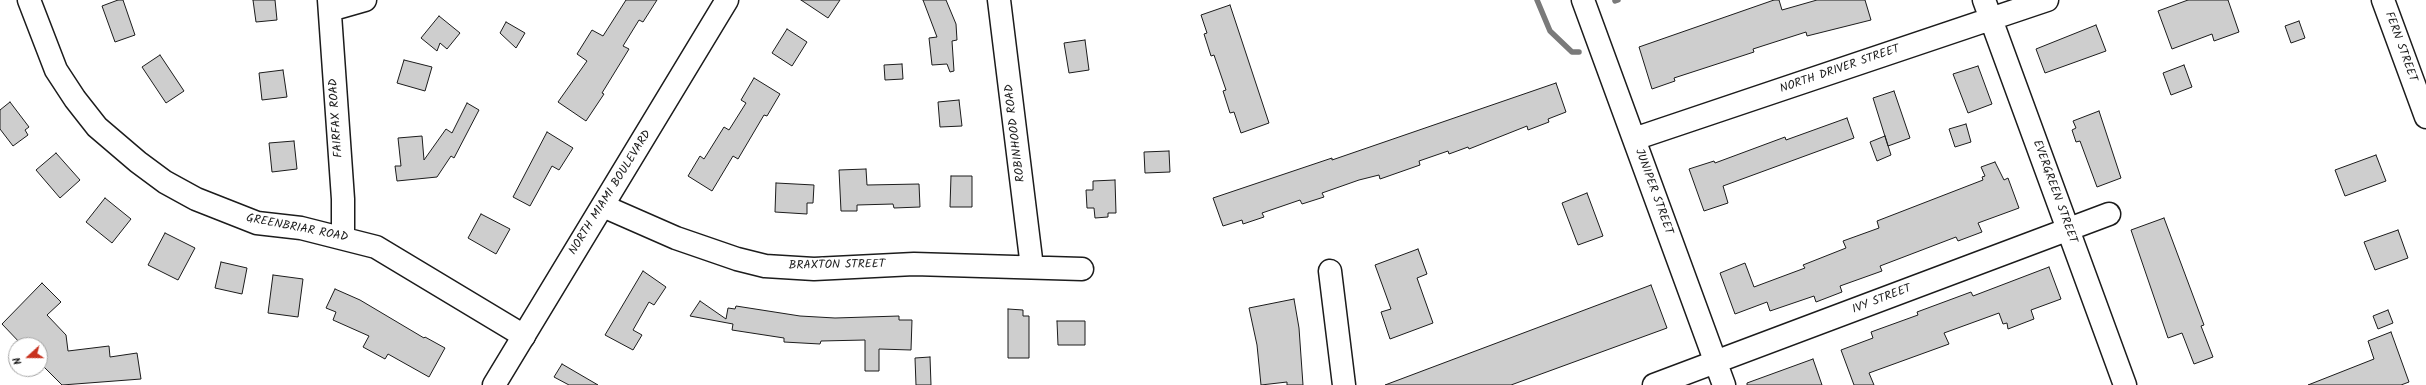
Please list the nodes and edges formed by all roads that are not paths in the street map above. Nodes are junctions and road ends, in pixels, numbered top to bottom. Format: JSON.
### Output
{"nodes":[{"id":1,"x":29,"y":0,"type":"edge"},
{"id":2,"x":365,"y":0,"type":"edge"},
{"id":3,"x":727,"y":0,"type":"edge"},
{"id":4,"x":999,"y":0,"type":"edge"},
{"id":5,"x":1583,"y":0,"type":"edge"},
{"id":6,"x":2047,"y":0,"type":"edge"},
{"id":7,"x":2383,"y":0,"type":"edge"},
{"id":8,"x":329,"y":5,"type":"edge"},
{"id":9,"x":1987,"y":10,"type":"edge"},
{"id":10,"x":2426,"y":117,"type":"edge"},
{"id":11,"x":1634,"y":139,"type":"junction"},
{"id":12,"x":603,"y":206,"type":"junction"},
{"id":13,"x":2109,"y":214,"type":"dead end"},
{"id":14,"x":2068,"y":229,"type":"junction"},
{"id":15,"x":343,"y":237,"type":"junction"},
{"id":16,"x":1032,"y":267,"type":"junction"},
{"id":17,"x":1082,"y":269,"type":"dead end"},
{"id":18,"x":1330,"y":271,"type":"dead end"},
{"id":19,"x":524,"y":336,"type":"junction"},
{"id":20,"x":1715,"y":362,"type":"junction"},
{"id":21,"x":494,"y":385,"type":"edge"},
{"id":22,"x":1344,"y":385,"type":"edge"},
{"id":23,"x":1654,"y":385,"type":"edge"},
{"id":24,"x":1724,"y":385,"type":"edge"},
{"id":25,"x":2125,"y":385,"type":"edge"}],
"edges":[{"from":1,"to":15,"type":"street","name":"GREENBRIAR ROAD"},
{"from":2,"to":8,"type":"street"},
{"from":3,"to":12,"type":"street","name":"NORTH MIAMI BOULEVARD"},
{"from":4,"to":16,"type":"street","name":"ROBINHOOD ROAD"},
{"from":5,"to":11,"type":"street","name":"JUNIPER STREET"},
{"from":6,"to":9,"type":"street","name":"NORTH DRIVER STREET"},
{"from":7,"to":10,"type":"street","name":"FERN STREET"},
{"from":8,"to":15,"type":"street","name":"FAIRFAX ROAD"},
{"from":9,"to":11,"type":"street","name":"NORTH DRIVER STREET"},
{"from":9,"to":14,"type":"street","name":"EVERGREEN STREET"},
{"from":11,"to":20,"type":"street","name":"JUNIPER STREET"},
{"from":12,"to":16,"type":"street","name":"BRAXTON STREET"},
{"from":12,"to":19,"type":"street","name":"NORTH MIAMI BOULEVARD"},
{"from":13,"to":14,"type":"street","name":"IVY STREET"},
{"from":14,"to":20,"type":"street","name":"IVY STREET"},
{"from":14,"to":25,"type":"street","name":"EVERGREEN STREET"},
{"from":15,"to":19,"type":"street","name":"GREENBRIAR ROAD"},
{"from":16,"to":17,"type":"street","name":"BRAXTON STREET"},
{"from":18,"to":22,"type":"street"},
{"from":19,"to":21,"type":"street","name":"NORTH MIAMI BOULEVARD"},
{"from":20,"to":23,"type":"street","name":"IVY STREET"},
{"from":20,"to":24,"type":"street","name":"JUNIPER STREET"}]}
